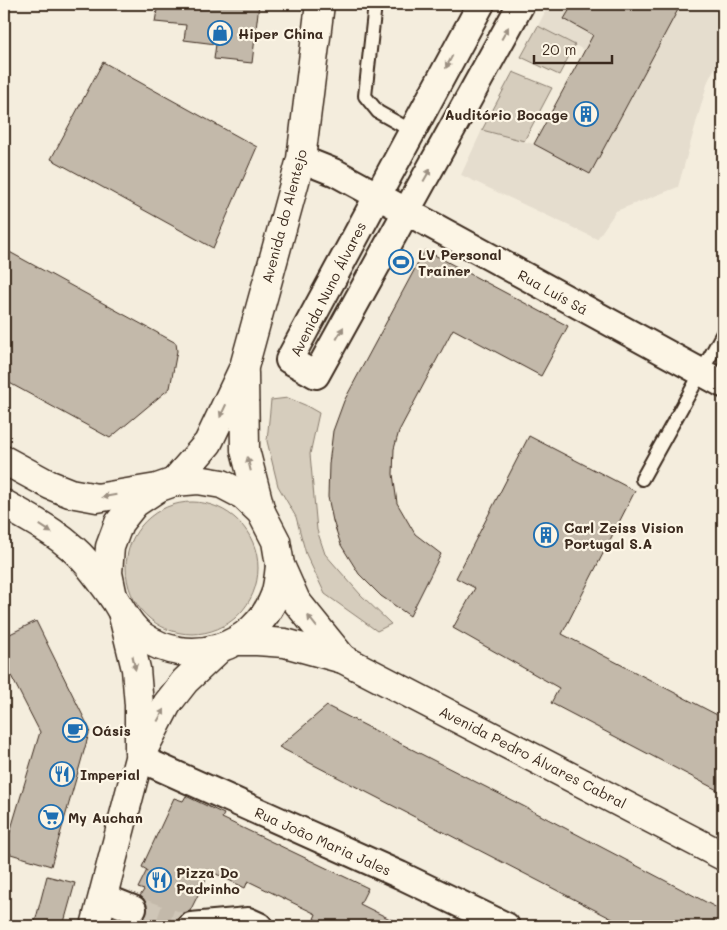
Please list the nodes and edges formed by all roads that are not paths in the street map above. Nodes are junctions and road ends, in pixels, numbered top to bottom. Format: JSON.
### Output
{"nodes":[{"id":1,"x":320,"y":4,"type":"edge"},
{"id":2,"x":376,"y":4,"type":"edge"},
{"id":3,"x":480,"y":4,"type":"edge"},
{"id":4,"x":521,"y":4,"type":"edge"},
{"id":5,"x":412,"y":131,"type":"junction"},
{"id":6,"x":301,"y":159,"type":"junction"},
{"id":7,"x":378,"y":196,"type":"junction"},
{"id":8,"x":406,"y":212,"type":"junction"},
{"id":9,"x":723,"y":334,"type":"edge"},
{"id":10,"x":244,"y":367,"type":"junction"},
{"id":11,"x":713,"y":379,"type":"edge"},
{"id":12,"x":4,"y":460,"type":"edge"},
{"id":13,"x":642,"y":480,"type":"dead end"},
{"id":14,"x":165,"y":485,"type":"junction"},
{"id":15,"x":4,"y":504,"type":"edge"},
{"id":16,"x":261,"y":512,"type":"junction"},
{"id":17,"x":280,"y":565,"type":"junction"},
{"id":18,"x":118,"y":607,"type":"junction"},
{"id":19,"x":228,"y":645,"type":"junction"},
{"id":20,"x":343,"y":659,"type":"junction"},
{"id":21,"x":139,"y":758,"type":"junction"},
{"id":22,"x":723,"y":856,"type":"edge"},
{"id":23,"x":103,"y":897,"type":"junction"},
{"id":24,"x":133,"y":909,"type":"tunnel mouth"},
{"id":25,"x":95,"y":926,"type":"edge"},
{"id":26,"x":192,"y":926,"type":"edge"},
{"id":27,"x":259,"y":926,"type":"edge"},
{"id":28,"x":506,"y":926,"type":"edge"}],
"edges":[{"from":1,"to":6,"type":"main road","name":"Avenida do Alentejo"},
{"from":2,"to":5,"type":"lane"},
{"from":3,"to":5,"type":"street","name":"Avenida Nuno Álvares","one_way":true},
{"from":8,"to":4,"type":"street","name":"Avenida Nuno Álvares","one_way":true},
{"from":5,"to":7,"type":"street","name":"Avenida Nuno Álvares"},
{"from":6,"to":7,"type":"street","name":"Rua Luís Sá"},
{"from":6,"to":10,"type":"main road","name":"Avenida do Alentejo"},
{"from":7,"to":8,"type":"street","name":"Rua Luís Sá"},
{"from":7,"to":8,"type":"street","name":"Avenida Nuno Álvares","one_way":true},
{"from":8,"to":11,"type":"street","name":"Rua Luís Sá"},
{"from":9,"to":11,"type":"lane"},
{"from":10,"to":14,"type":"main road","name":"Avenida do Alentejo","one_way":true},
{"from":16,"to":10,"type":"main road","name":"Avenida do Alentejo","one_way":true},
{"from":11,"to":13,"type":"lane"},
{"from":14,"to":12,"type":"main road","name":"Avenida Pedro Álvares Cabral","one_way":true},
{"from":14,"to":16,"type":"main road","name":"Avenida Pedro Álvares Cabral"},
{"from":14,"to":18,"type":"main road"},
{"from":15,"to":18,"type":"main road","name":"Avenida Pedro Álvares Cabral","one_way":true},
{"from":16,"to":17,"type":"main road","name":"Avenida Pedro Álvares Cabral"},
{"from":17,"to":19,"type":"main road","name":"Avenida Pedro Álvares Cabral"},
{"from":20,"to":17,"type":"main road","name":"Avenida Pedro Álvares Cabral","one_way":true},
{"from":18,"to":19,"type":"main road","name":"Avenida Pedro Álvares Cabral"},
{"from":18,"to":21,"type":"main road","one_way":true},
{"from":19,"to":20,"type":"main road","name":"Avenida Pedro Álvares Cabral"},
{"from":21,"to":19,"type":"main road","one_way":true},
{"from":20,"to":22,"type":"main road","name":"Avenida Pedro Álvares Cabral"},
{"from":21,"to":23,"type":"main road"},
{"from":21,"to":28,"type":"street","name":"Rua João Maria Jales"},
{"from":23,"to":24,"type":"street"},
{"from":23,"to":25,"type":"main road"},
{"from":26,"to":27,"type":"street"}]}
